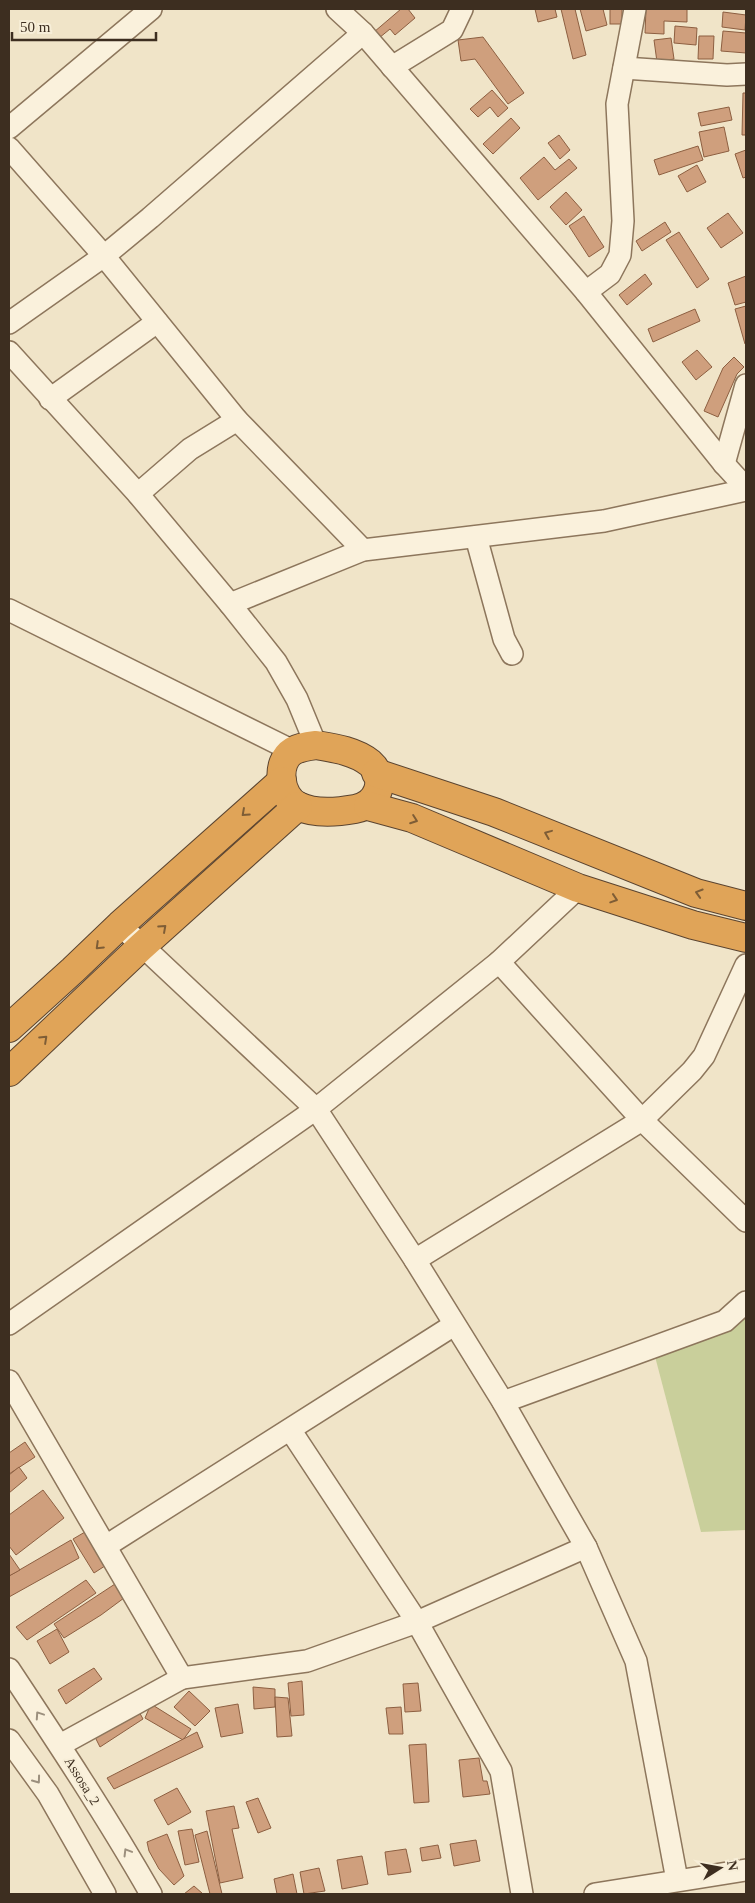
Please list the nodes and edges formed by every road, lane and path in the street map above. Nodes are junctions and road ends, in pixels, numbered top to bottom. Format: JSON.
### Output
{"nodes":[{"id":1,"x":151,"y":9,"type":"edge"},
{"id":2,"x":338,"y":9,"type":"edge"},
{"id":3,"x":462,"y":9,"type":"edge"},
{"id":4,"x":635,"y":9,"type":"edge"},
{"id":5,"x":363,"y":33,"type":"junction"},
{"id":6,"x":392,"y":67,"type":"junction"},
{"id":7,"x":624,"y":68,"type":"junction"},
{"id":8,"x":746,"y":74,"type":"edge"},
{"id":9,"x":9,"y":128,"type":"edge"},
{"id":10,"x":9,"y":148,"type":"edge"},
{"id":11,"x":104,"y":256,"type":"junction"},
{"id":12,"x":586,"y":292,"type":"junction"},
{"id":13,"x":157,"y":322,"type":"junction"},
{"id":14,"x":9,"y":323,"type":"edge"},
{"id":15,"x":9,"y":352,"type":"edge"},
{"id":16,"x":746,"y":385,"type":"edge"},
{"id":17,"x":50,"y":398,"type":"junction"},
{"id":18,"x":237,"y":420,"type":"junction"},
{"id":19,"x":724,"y":464,"type":"junction"},
{"id":20,"x":746,"y":489,"type":"edge"},
{"id":21,"x":138,"y":494,"type":"junction"},
{"id":22,"x":476,"y":536,"type":"junction"},
{"id":23,"x":363,"y":550,"type":"junction"},
{"id":24,"x":230,"y":604,"type":"junction"},
{"id":25,"x":9,"y":610,"type":"edge"},
{"id":26,"x":512,"y":654,"type":"dead end"},
{"id":27,"x":304,"y":748,"type":"junction"},
{"id":28,"x":376,"y":773,"type":"junction"},
{"id":29,"x":282,"y":781,"type":"junction"},
{"id":30,"x":298,"y":806,"type":"junction"},
{"id":31,"x":368,"y":806,"type":"junction"},
{"id":32,"x":578,"y":888,"type":"junction"},
{"id":33,"x":746,"y":906,"type":"edge"},
{"id":34,"x":120,"y":925,"type":"junction"},
{"id":35,"x":746,"y":938,"type":"edge"},
{"id":36,"x":141,"y":947,"type":"junction"},
{"id":37,"x":499,"y":962,"type":"junction"},
{"id":38,"x":746,"y":965,"type":"edge"},
{"id":39,"x":9,"y":1028,"type":"edge"},
{"id":40,"x":9,"y":1072,"type":"edge"},
{"id":41,"x":316,"y":1109,"type":"junction"},
{"id":42,"x":642,"y":1120,"type":"junction"},
{"id":43,"x":746,"y":1221,"type":"edge"},
{"id":44,"x":415,"y":1260,"type":"junction"},
{"id":45,"x":746,"y":1302,"type":"edge"},
{"id":46,"x":9,"y":1324,"type":"edge"},
{"id":47,"x":454,"y":1325,"type":"junction"},
{"id":48,"x":9,"y":1381,"type":"edge"},
{"id":49,"x":503,"y":1402,"type":"junction"},
{"id":50,"x":291,"y":1431,"type":"junction"},
{"id":51,"x":106,"y":1546,"type":"junction"},
{"id":52,"x":586,"y":1547,"type":"junction"},
{"id":53,"x":417,"y":1622,"type":"junction"},
{"id":54,"x":9,"y":1669,"type":"edge"},
{"id":55,"x":182,"y":1678,"type":"junction"},
{"id":56,"x":9,"y":1740,"type":"edge"},
{"id":57,"x":60,"y":1746,"type":"junction"},
{"id":58,"x":746,"y":1870,"type":"edge"},
{"id":59,"x":677,"y":1880,"type":"junction"},
{"id":60,"x":105,"y":1894,"type":"edge"},
{"id":61,"x":151,"y":1894,"type":"edge"},
{"id":62,"x":522,"y":1894,"type":"edge"},
{"id":63,"x":595,"y":1894,"type":"edge"}],
"edges":[{"from":1,"to":9,"type":"street"},
{"from":2,"to":5,"type":"street"},
{"from":3,"to":6,"type":"street"},
{"from":4,"to":7,"type":"street"},
{"from":5,"to":6,"type":"street"},
{"from":5,"to":11,"type":"street"},
{"from":6,"to":12,"type":"street"},
{"from":7,"to":8,"type":"street"},
{"from":7,"to":12,"type":"street"},
{"from":10,"to":11,"type":"street"},
{"from":11,"to":13,"type":"street"},
{"from":11,"to":14,"type":"street"},
{"from":12,"to":19,"type":"street"},
{"from":13,"to":17,"type":"street"},
{"from":13,"to":18,"type":"street"},
{"from":15,"to":17,"type":"street"},
{"from":16,"to":19,"type":"street"},
{"from":17,"to":21,"type":"street"},
{"from":18,"to":21,"type":"street"},
{"from":18,"to":23,"type":"street"},
{"from":19,"to":20,"type":"street"},
{"from":20,"to":22,"type":"street"},
{"from":21,"to":24,"type":"street"},
{"from":22,"to":23,"type":"street"},
{"from":22,"to":26,"type":"street"},
{"from":23,"to":24,"type":"street"},
{"from":24,"to":27,"type":"street"},
{"from":25,"to":27,"type":"street"},
{"from":27,"to":28,"type":"highway"},
{"from":27,"to":29,"type":"highway"},
{"from":28,"to":31,"type":"highway"},
{"from":33,"to":28,"type":"highway","one_way":true},
{"from":29,"to":30,"type":"highway"},
{"from":29,"to":34,"type":"highway","one_way":true},
{"from":30,"to":31,"type":"highway"},
{"from":36,"to":30,"type":"highway","one_way":true},
{"from":31,"to":32,"type":"highway","one_way":true},
{"from":32,"to":35,"type":"highway","one_way":true},
{"from":32,"to":37,"type":"street"},
{"from":34,"to":36,"type":"street"},
{"from":34,"to":39,"type":"highway","one_way":true},
{"from":40,"to":36,"type":"highway","one_way":true},
{"from":36,"to":41,"type":"street"},
{"from":37,"to":41,"type":"street"},
{"from":37,"to":42,"type":"street"},
{"from":38,"to":42,"type":"street"},
{"from":41,"to":44,"type":"street"},
{"from":41,"to":46,"type":"street"},
{"from":42,"to":43,"type":"street"},
{"from":42,"to":44,"type":"street"},
{"from":44,"to":47,"type":"street"},
{"from":45,"to":49,"type":"street"},
{"from":47,"to":49,"type":"street"},
{"from":47,"to":50,"type":"street"},
{"from":48,"to":51,"type":"street"},
{"from":49,"to":52,"type":"street"},
{"from":50,"to":51,"type":"street"},
{"from":50,"to":53,"type":"street"},
{"from":51,"to":55,"type":"street"},
{"from":52,"to":53,"type":"street"},
{"from":52,"to":59,"type":"street"},
{"from":53,"to":55,"type":"street"},
{"from":53,"to":62,"type":"street"},
{"from":57,"to":54,"type":"street","name":"Assosa_2","one_way":true},
{"from":55,"to":57,"type":"street"},
{"from":56,"to":60,"type":"street","one_way":true},
{"from":61,"to":57,"type":"street","name":"Assosa_2","one_way":true},
{"from":58,"to":59,"type":"street"},
{"from":59,"to":63,"type":"street"}]}
